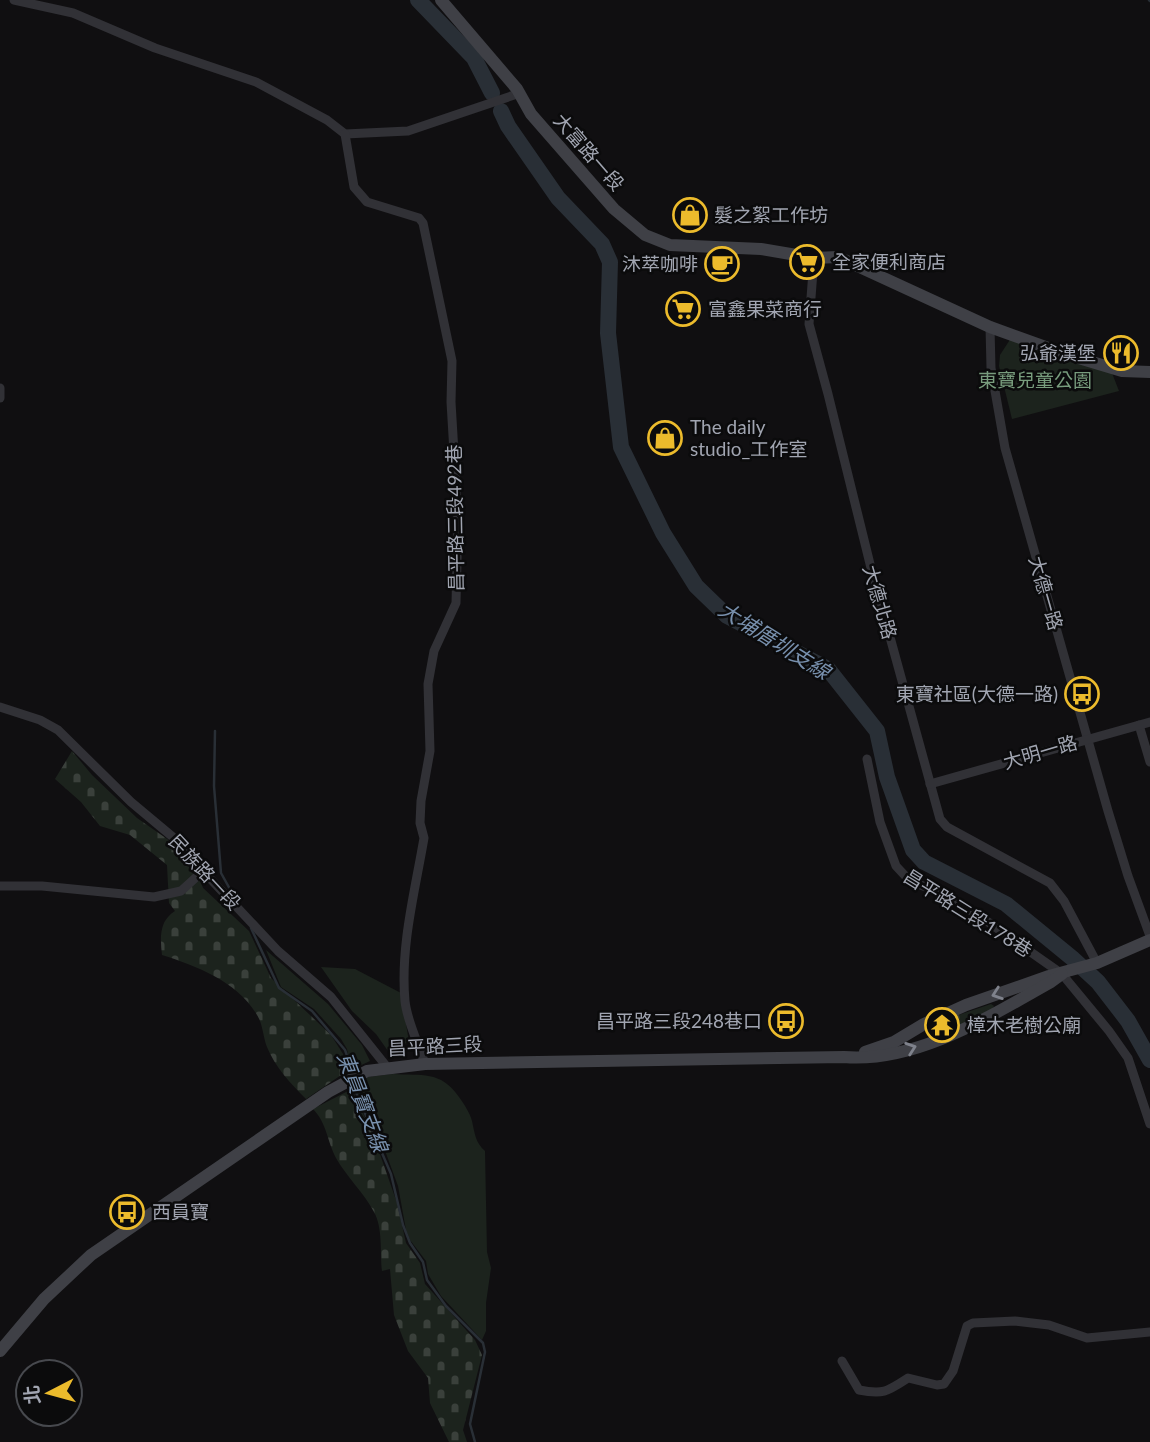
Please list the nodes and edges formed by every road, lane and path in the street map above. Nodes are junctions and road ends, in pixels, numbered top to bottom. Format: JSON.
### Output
{"nodes":[{"id":1,"x":14,"y":0,"type":"edge"},
{"id":2,"x":76,"y":0,"type":"edge"},
{"id":3,"x":441,"y":0,"type":"edge"},
{"id":4,"x":73,"y":13,"type":"junction"},
{"id":5,"x":520,"y":93,"type":"junction"},
{"id":6,"x":345,"y":134,"type":"junction"},
{"id":7,"x":814,"y":258,"type":"junction"},
{"id":8,"x":990,"y":327,"type":"junction"},
{"id":9,"x":1150,"y":372,"type":"edge"},
{"id":10,"x":0,"y":388,"type":"edge"},
{"id":11,"x":0,"y":398,"type":"edge"},
{"id":12,"x":0,"y":706,"type":"edge"},
{"id":13,"x":1150,"y":722,"type":"edge"},
{"id":14,"x":1139,"y":725,"type":"junction"},
{"id":15,"x":1086,"y":739,"type":"junction"},
{"id":16,"x":867,"y":759,"type":"dead end"},
{"id":17,"x":1150,"y":762,"type":"edge"},
{"id":18,"x":930,"y":784,"type":"junction"},
{"id":19,"x":203,"y":872,"type":"junction"},
{"id":20,"x":0,"y":886,"type":"edge"},
{"id":21,"x":1150,"y":938,"type":"edge"},
{"id":22,"x":1097,"y":963,"type":"junction"},
{"id":23,"x":1062,"y":974,"type":"junction"},
{"id":24,"x":844,"y":1057,"type":"junction"},
{"id":25,"x":425,"y":1064,"type":"junction"},
{"id":26,"x":387,"y":1067,"type":"junction"},
{"id":27,"x":1150,"y":1124,"type":"edge"},
{"id":28,"x":1150,"y":1332,"type":"edge"},
{"id":29,"x":0,"y":1351,"type":"edge"},
{"id":30,"x":842,"y":1361,"type":"dead end"}],
"edges":[{"from":1,"to":4,"type":"street"},
{"from":2,"to":4,"type":"street"},
{"from":3,"to":5,"type":"street","name":"大富路一段"},
{"from":4,"to":6,"type":"street"},
{"from":5,"to":6,"type":"street"},
{"from":5,"to":7,"type":"street","name":"大富路一段"},
{"from":6,"to":25,"type":"street","name":"昌平路三段492巷"},
{"from":7,"to":8,"type":"street","name":"大富路一段"},
{"from":7,"to":18,"type":"street","name":"大德北路"},
{"from":8,"to":9,"type":"street","name":"大富路一段"},
{"from":8,"to":15,"type":"street","name":"大德一路"},
{"from":10,"to":11,"type":"street"},
{"from":12,"to":19,"type":"street","name":"民族路一段"},
{"from":13,"to":14,"type":"street","name":"大明一路"},
{"from":14,"to":15,"type":"street","name":"大明一路"},
{"from":14,"to":17,"type":"street"},
{"from":15,"to":18,"type":"street","name":"大明一路"},
{"from":15,"to":21,"type":"street","name":"大德一路"},
{"from":16,"to":23,"type":"street","name":"昌平路三段178巷"},
{"from":18,"to":22,"type":"street","name":"大德北路"},
{"from":19,"to":20,"type":"street"},
{"from":19,"to":26,"type":"street","name":"民族路一段"},
{"from":21,"to":22,"type":"street","name":"昌平路三段"},
{"from":22,"to":23,"type":"street","name":"昌平路三段"},
{"from":23,"to":24,"type":"street","name":"昌平路三段","one_way":true},
{"from":24,"to":23,"type":"street","name":"昌平路三段","one_way":true},
{"from":23,"to":27,"type":"street","name":"昌平路三段178巷"},
{"from":24,"to":25,"type":"street","name":"昌平路三段"},
{"from":25,"to":26,"type":"street","name":"昌平路三段"},
{"from":26,"to":29,"type":"street","name":"昌平路三段"},
{"from":28,"to":30,"type":"street"}]}
